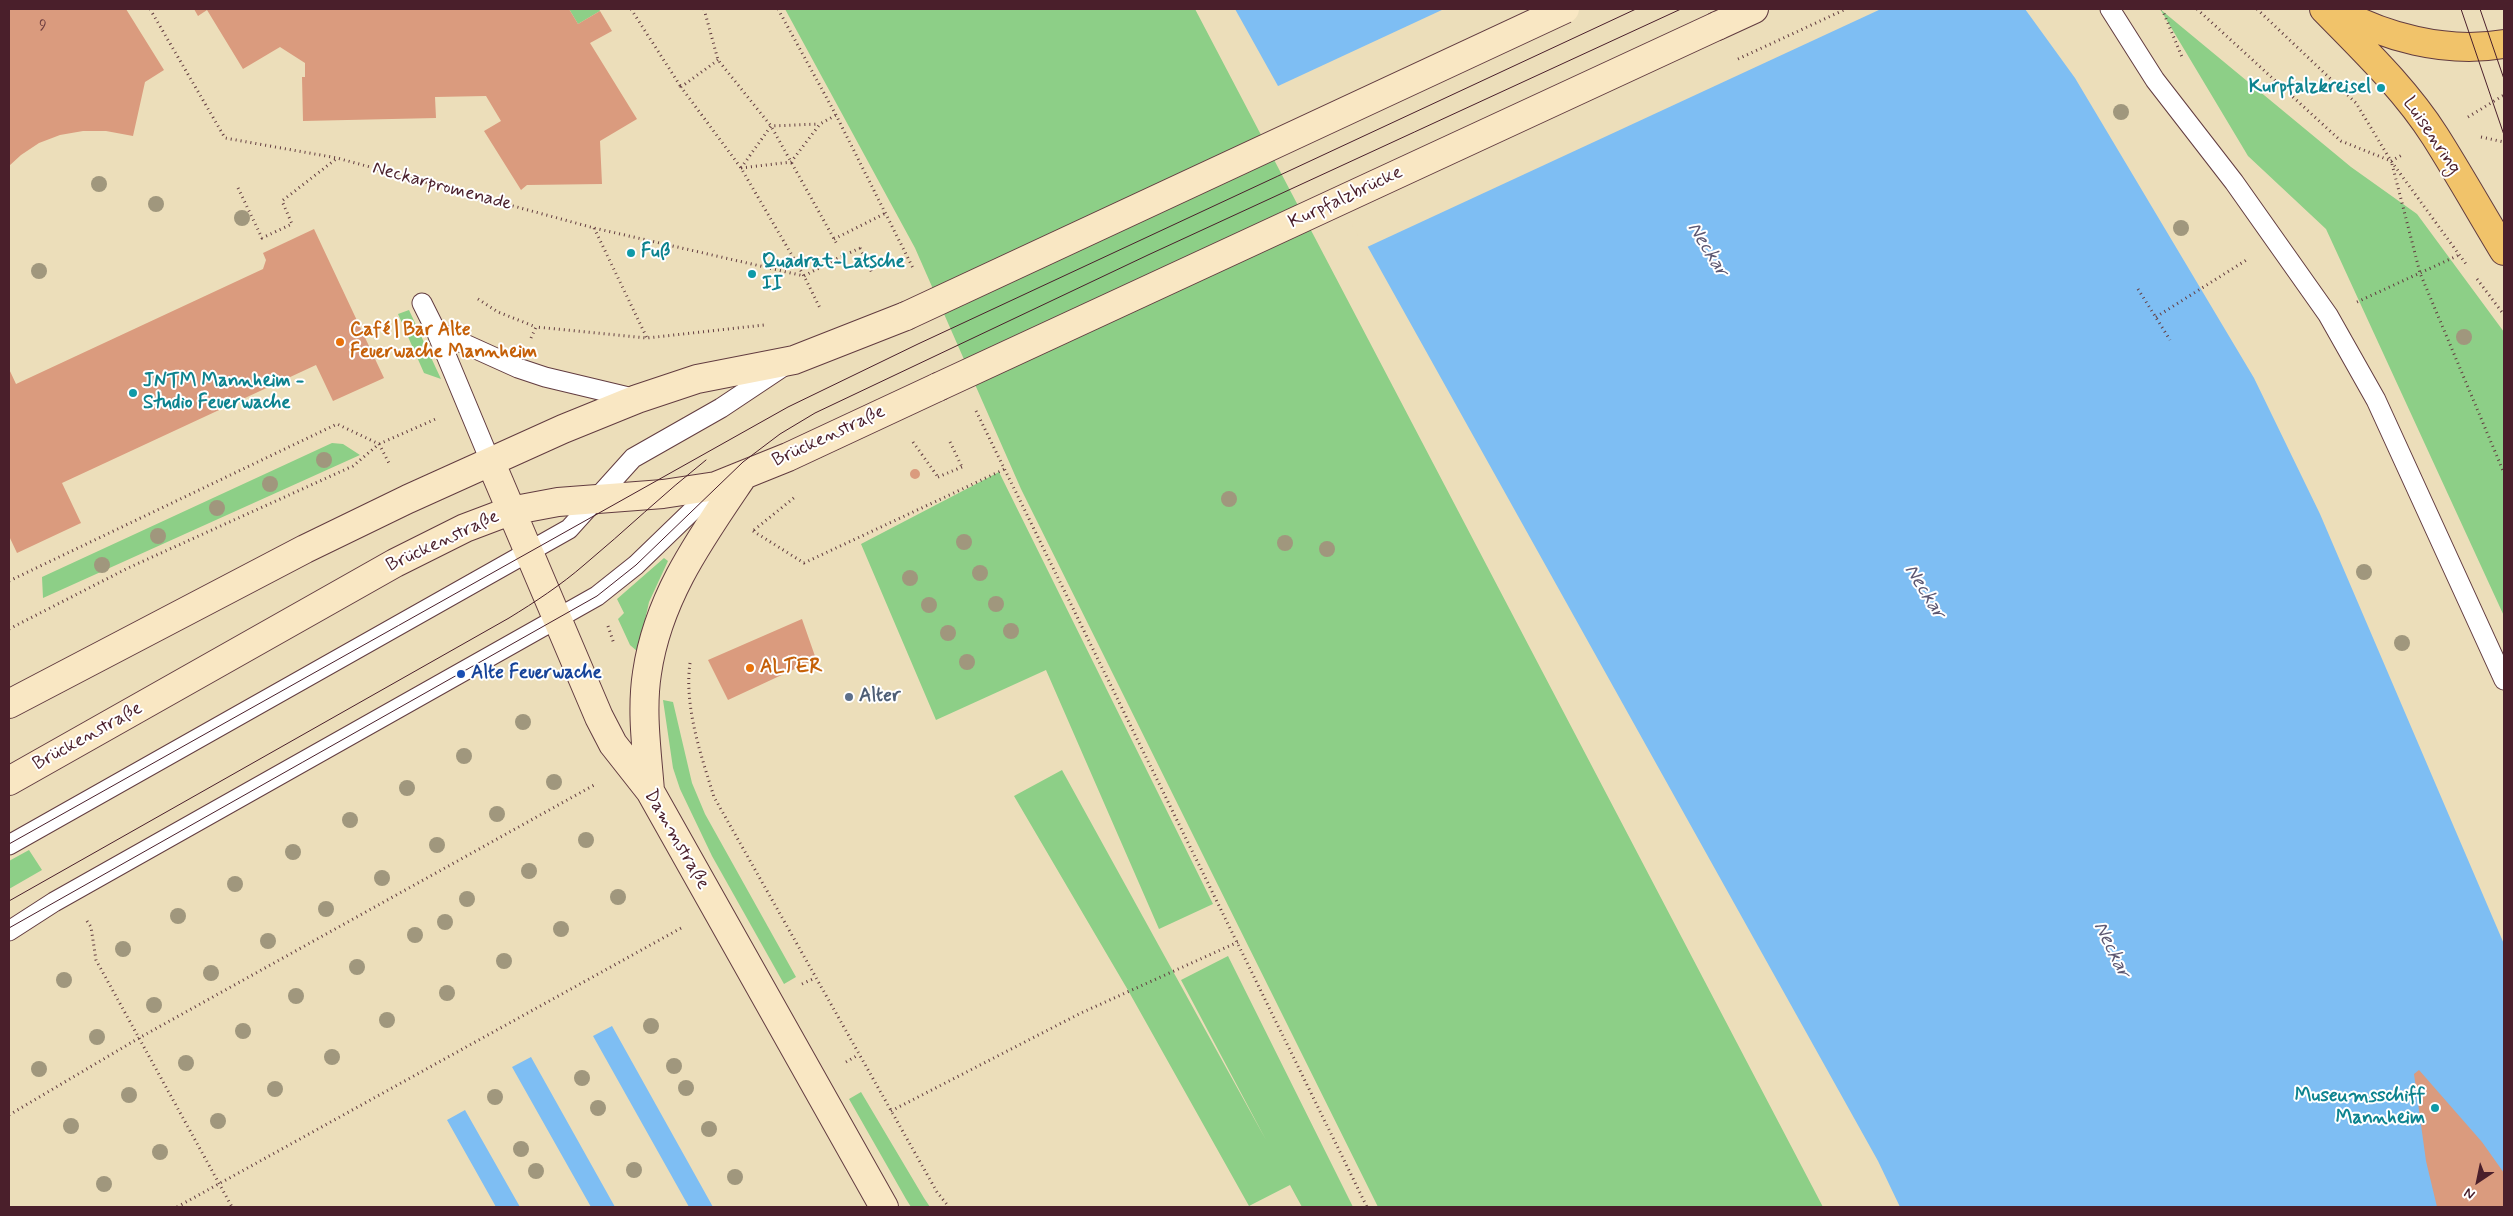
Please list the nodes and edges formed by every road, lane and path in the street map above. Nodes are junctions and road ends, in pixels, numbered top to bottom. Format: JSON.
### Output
{"nodes":[{"id":1,"x":150,"y":9,"type":"edge"},
{"id":2,"x":631,"y":9,"type":"edge"},
{"id":3,"x":704,"y":9,"type":"edge"},
{"id":4,"x":778,"y":9,"type":"edge"},
{"id":5,"x":1565,"y":9,"type":"edge"},
{"id":6,"x":1754,"y":9,"type":"edge"},
{"id":7,"x":2110,"y":9,"type":"edge"},
{"id":8,"x":2197,"y":9,"type":"edge"},
{"id":9,"x":2257,"y":9,"type":"edge"},
{"id":10,"x":2324,"y":9,"type":"edge"},
{"id":11,"x":2331,"y":9,"type":"edge"},
{"id":12,"x":2504,"y":44,"type":"edge"},
{"id":13,"x":718,"y":60,"type":"junction"},
{"id":14,"x":681,"y":87,"type":"junction"},
{"id":15,"x":836,"y":115,"type":"junction"},
{"id":16,"x":820,"y":124,"type":"junction"},
{"id":17,"x":771,"y":126,"type":"junction"},
{"id":18,"x":337,"y":158,"type":"junction"},
{"id":19,"x":2391,"y":161,"type":"junction"},
{"id":20,"x":791,"y":162,"type":"junction"},
{"id":21,"x":741,"y":168,"type":"junction"},
{"id":22,"x":238,"y":188,"type":"dead end"},
{"id":23,"x":886,"y":213,"type":"junction"},
{"id":24,"x":2428,"y":213,"type":"dead end"},
{"id":25,"x":594,"y":228,"type":"junction"},
{"id":26,"x":834,"y":239,"type":"junction"},
{"id":27,"x":838,"y":246,"type":"dead end"},
{"id":28,"x":2504,"y":252,"type":"edge"},
{"id":29,"x":2459,"y":255,"type":"dead end"},
{"id":30,"x":872,"y":273,"type":"dead end"},
{"id":31,"x":2420,"y":273,"type":"junction"},
{"id":32,"x":2222,"y":274,"type":"dead end"},
{"id":33,"x":804,"y":276,"type":"junction"},
{"id":34,"x":918,"y":278,"type":"dead end"},
{"id":35,"x":2138,"y":289,"type":"dead end"},
{"id":36,"x":478,"y":298,"type":"dead end"},
{"id":37,"x":422,"y":303,"type":"dead end"},
{"id":38,"x":813,"y":314,"type":"dead end"},
{"id":39,"x":2328,"y":315,"type":"junction"},
{"id":40,"x":2156,"y":317,"type":"junction"},
{"id":41,"x":768,"y":325,"type":"dead end"},
{"id":42,"x":536,"y":327,"type":"junction"},
{"id":43,"x":436,"y":331,"type":"junction"},
{"id":44,"x":647,"y":338,"type":"junction"},
{"id":45,"x":2170,"y":340,"type":"dead end"},
{"id":46,"x":794,"y":360,"type":"junction"},
{"id":47,"x":518,"y":368,"type":"junction"},
{"id":48,"x":938,"y":387,"type":"joint"},
{"id":49,"x":637,"y":398,"type":"junction"},
{"id":50,"x":976,"y":409,"type":"dead end"},
{"id":51,"x":922,"y":438,"type":"dead end"},
{"id":52,"x":913,"y":442,"type":"junction"},
{"id":53,"x":950,"y":442,"type":"dead end"},
{"id":54,"x":905,"y":446,"type":"dead end"},
{"id":55,"x":491,"y":463,"type":"junction"},
{"id":56,"x":1005,"y":469,"type":"junction"},
{"id":57,"x":2504,"y":473,"type":"edge"},
{"id":58,"x":743,"y":476,"type":"junction"},
{"id":59,"x":801,"y":494,"type":"dead end"},
{"id":60,"x":596,"y":500,"type":"junction"},
{"id":61,"x":510,"y":510,"type":"junction"},
{"id":62,"x":753,"y":531,"type":"junction"},
{"id":63,"x":748,"y":536,"type":"dead end"},
{"id":64,"x":528,"y":552,"type":"junction"},
{"id":65,"x":9,"y":581,"type":"edge"},
{"id":66,"x":557,"y":620,"type":"junction"},
{"id":67,"x":9,"y":629,"type":"edge"},
{"id":68,"x":690,"y":658,"type":"dead end"},
{"id":69,"x":2504,"y":680,"type":"edge"},
{"id":70,"x":9,"y":704,"type":"edge"},
{"id":71,"x":602,"y":780,"type":"dead end"},
{"id":72,"x":9,"y":781,"type":"edge"},
{"id":73,"x":650,"y":790,"type":"junction"},
{"id":74,"x":9,"y":845,"type":"edge"},
{"id":75,"x":690,"y":923,"type":"dead end"},
{"id":76,"x":91,"y":927,"type":"dead end"},
{"id":77,"x":9,"y":931,"type":"edge"},
{"id":78,"x":1238,"y":942,"type":"junction"},
{"id":79,"x":814,"y":978,"type":"junction"},
{"id":80,"x":802,"y":984,"type":"dead end"},
{"id":81,"x":139,"y":1038,"type":"junction"},
{"id":82,"x":890,"y":1111,"type":"junction"},
{"id":83,"x":9,"y":1116,"type":"edge"},
{"id":84,"x":219,"y":1185,"type":"junction"},
{"id":85,"x":177,"y":1207,"type":"edge"},
{"id":86,"x":232,"y":1207,"type":"edge"},
{"id":87,"x":884,"y":1207,"type":"edge"},
{"id":88,"x":949,"y":1207,"type":"edge"},
{"id":89,"x":1367,"y":1207,"type":"edge"}],
"edges":[{"from":1,"to":18,"type":"path","name":"Neckarpromenade"},
{"from":2,"to":14,"type":"path"},
{"from":3,"to":13,"type":"path"},
{"from":4,"to":15,"type":"path"},
{"from":5,"to":46,"type":"main road","bridge":true},
{"from":6,"to":48,"type":"main road","name":"Kurpfalzbrücke","bridge":true},
{"from":7,"to":39,"type":"lane"},
{"from":8,"to":19,"type":"path"},
{"from":9,"to":19,"type":"path"},
{"from":10,"to":28,"type":"main road","name":"Luisenring"},
{"from":11,"to":12,"type":"main road"},
{"from":13,"to":14,"type":"path"},
{"from":13,"to":17,"type":"path"},
{"from":14,"to":21,"type":"path"},
{"from":15,"to":16,"type":"path"},
{"from":15,"to":23,"type":"path"},
{"from":16,"to":17,"type":"path"},
{"from":16,"to":20,"type":"path"},
{"from":17,"to":20,"type":"path"},
{"from":17,"to":21,"type":"path"},
{"from":18,"to":22,"type":"path"},
{"from":18,"to":25,"type":"path","name":"Neckarpromenade"},
{"from":19,"to":24,"type":"path"},
{"from":19,"to":31,"type":"path"},
{"from":20,"to":21,"type":"path"},
{"from":20,"to":26,"type":"path"},
{"from":21,"to":33,"type":"path"},
{"from":23,"to":26,"type":"path"},
{"from":23,"to":34,"type":"path"},
{"from":25,"to":33,"type":"path","name":"Neckarpromenade"},
{"from":25,"to":44,"type":"path"},
{"from":26,"to":27,"type":"path"},
{"from":29,"to":31,"type":"path"},
{"from":30,"to":33,"type":"path","bridge":true},
{"from":31,"to":39,"type":"path"},
{"from":31,"to":57,"type":"path"},
{"from":32,"to":40,"type":"path"},
{"from":33,"to":38,"type":"path"},
{"from":35,"to":40,"type":"path"},
{"from":36,"to":42,"type":"path"},
{"from":37,"to":43,"type":"lane"},
{"from":39,"to":69,"type":"lane"},
{"from":40,"to":45,"type":"path"},
{"from":41,"to":44,"type":"path"},
{"from":42,"to":44,"type":"path"},
{"from":42,"to":47,"type":"path"},
{"from":43,"to":47,"type":"lane"},
{"from":43,"to":55,"type":"lane"},
{"from":46,"to":49,"type":"main road"},
{"from":46,"to":60,"type":"lane"},
{"from":47,"to":49,"type":"lane"},
{"from":48,"to":58,"type":"main road","name":"Brückenstraße"},
{"from":49,"to":55,"type":"main road"},
{"from":50,"to":56,"type":"path"},
{"from":51,"to":52,"type":"path"},
{"from":52,"to":53,"type":"path","bridge":true},
{"from":52,"to":54,"type":"path"},
{"from":55,"to":61,"type":"main road","name":"Dammstraße"},
{"from":55,"to":70,"type":"main road"},
{"from":56,"to":62,"type":"path"},
{"from":56,"to":78,"type":"path"},
{"from":58,"to":60,"type":"main road","name":"Brückenstraße"},
{"from":58,"to":66,"type":"lane"},
{"from":58,"to":73,"type":"main road"},
{"from":59,"to":62,"type":"path"},
{"from":60,"to":61,"type":"main road","name":"Brückenstraße"},
{"from":60,"to":64,"type":"lane"},
{"from":61,"to":64,"type":"main road","name":"Dammstraße"},
{"from":61,"to":72,"type":"main road","name":"Brückenstraße"},
{"from":62,"to":63,"type":"path"},
{"from":64,"to":66,"type":"main road","name":"Dammstraße"},
{"from":64,"to":74,"type":"lane"},
{"from":65,"to":67,"type":"path"},
{"from":66,"to":73,"type":"main road","name":"Dammstraße"},
{"from":66,"to":77,"type":"lane"},
{"from":68,"to":79,"type":"path"},
{"from":71,"to":81,"type":"path"},
{"from":73,"to":87,"type":"main road","name":"Dammstraße"},
{"from":75,"to":84,"type":"path"},
{"from":76,"to":81,"type":"path"},
{"from":78,"to":82,"type":"path"},
{"from":78,"to":89,"type":"path"},
{"from":79,"to":80,"type":"path"},
{"from":79,"to":82,"type":"path"},
{"from":81,"to":83,"type":"path"},
{"from":81,"to":84,"type":"path"},
{"from":82,"to":88,"type":"path"},
{"from":84,"to":85,"type":"path"},
{"from":84,"to":86,"type":"path"}]}
